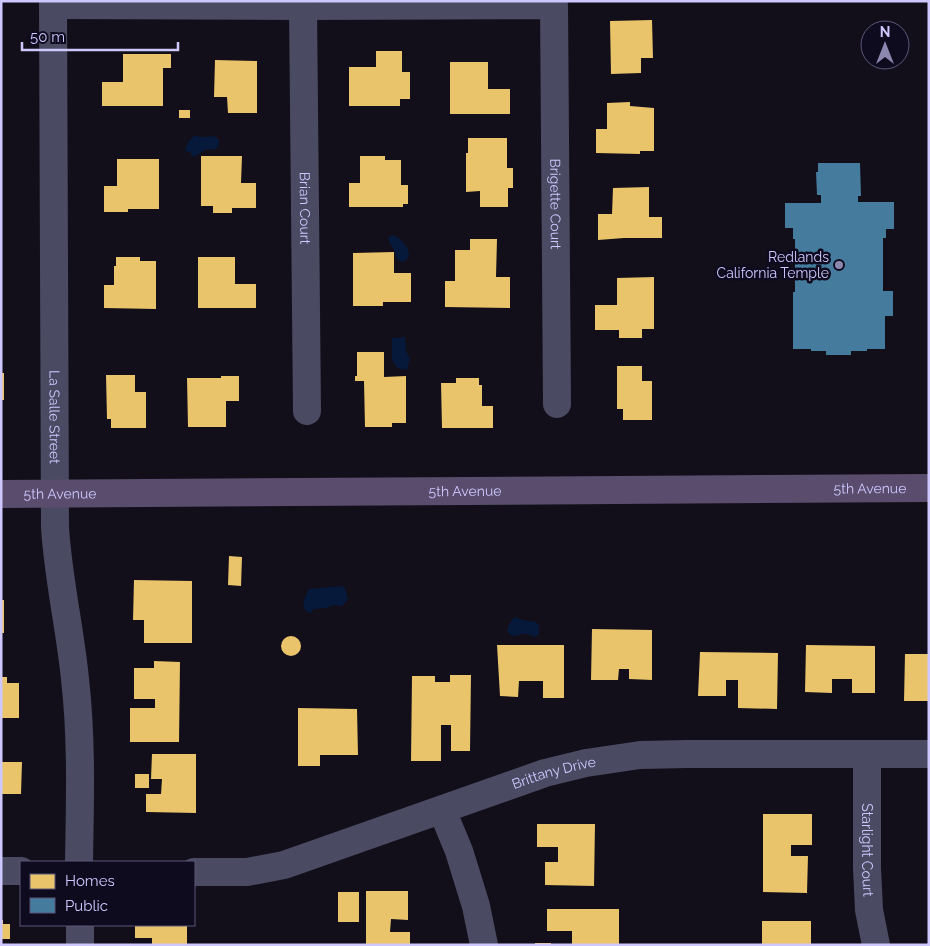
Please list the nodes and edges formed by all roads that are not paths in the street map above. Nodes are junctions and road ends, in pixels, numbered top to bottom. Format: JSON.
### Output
{"nodes":[{"id":1,"x":53,"y":3,"type":"edge"},
{"id":2,"x":303,"y":6,"type":"junction"},
{"id":3,"x":557,"y":404,"type":"dead end"},
{"id":4,"x":307,"y":411,"type":"dead end"},
{"id":5,"x":929,"y":488,"type":"edge"},
{"id":6,"x":1,"y":494,"type":"edge"},
{"id":7,"x":55,"y":494,"type":"junction"},
{"id":8,"x":867,"y":754,"type":"junction"},
{"id":9,"x":929,"y":754,"type":"edge"},
{"id":10,"x":442,"y":810,"type":"junction"},
{"id":11,"x":79,"y":861,"type":"edge"},
{"id":12,"x":1,"y":871,"type":"edge"},
{"id":13,"x":20,"y":871,"type":"edge"},
{"id":14,"x":195,"y":872,"type":"edge"},
{"id":15,"x":80,"y":926,"type":"edge"},
{"id":16,"x":80,"y":945,"type":"edge"},
{"id":17,"x":484,"y":945,"type":"edge"},
{"id":18,"x":876,"y":945,"type":"edge"}],
"edges":[{"from":1,"to":2,"type":"street"},
{"from":1,"to":7,"type":"street","name":"La Salle Street"},
{"from":2,"to":3,"type":"street","name":"Brigette Court"},
{"from":2,"to":4,"type":"street","name":"Brian Court"},
{"from":5,"to":7,"type":"main road","name":"5th Avenue"},
{"from":6,"to":7,"type":"main road","name":"5th Avenue"},
{"from":7,"to":11,"type":"street","name":"La Salle Street"},
{"from":8,"to":9,"type":"street","name":"Brittany Drive"},
{"from":8,"to":10,"type":"street","name":"Brittany Drive"},
{"from":8,"to":18,"type":"street","name":"Starlight Court"},
{"from":10,"to":14,"type":"street","name":"Brittany Drive"},
{"from":10,"to":17,"type":"street"},
{"from":12,"to":13,"type":"street"},
{"from":15,"to":16,"type":"street"}]}
